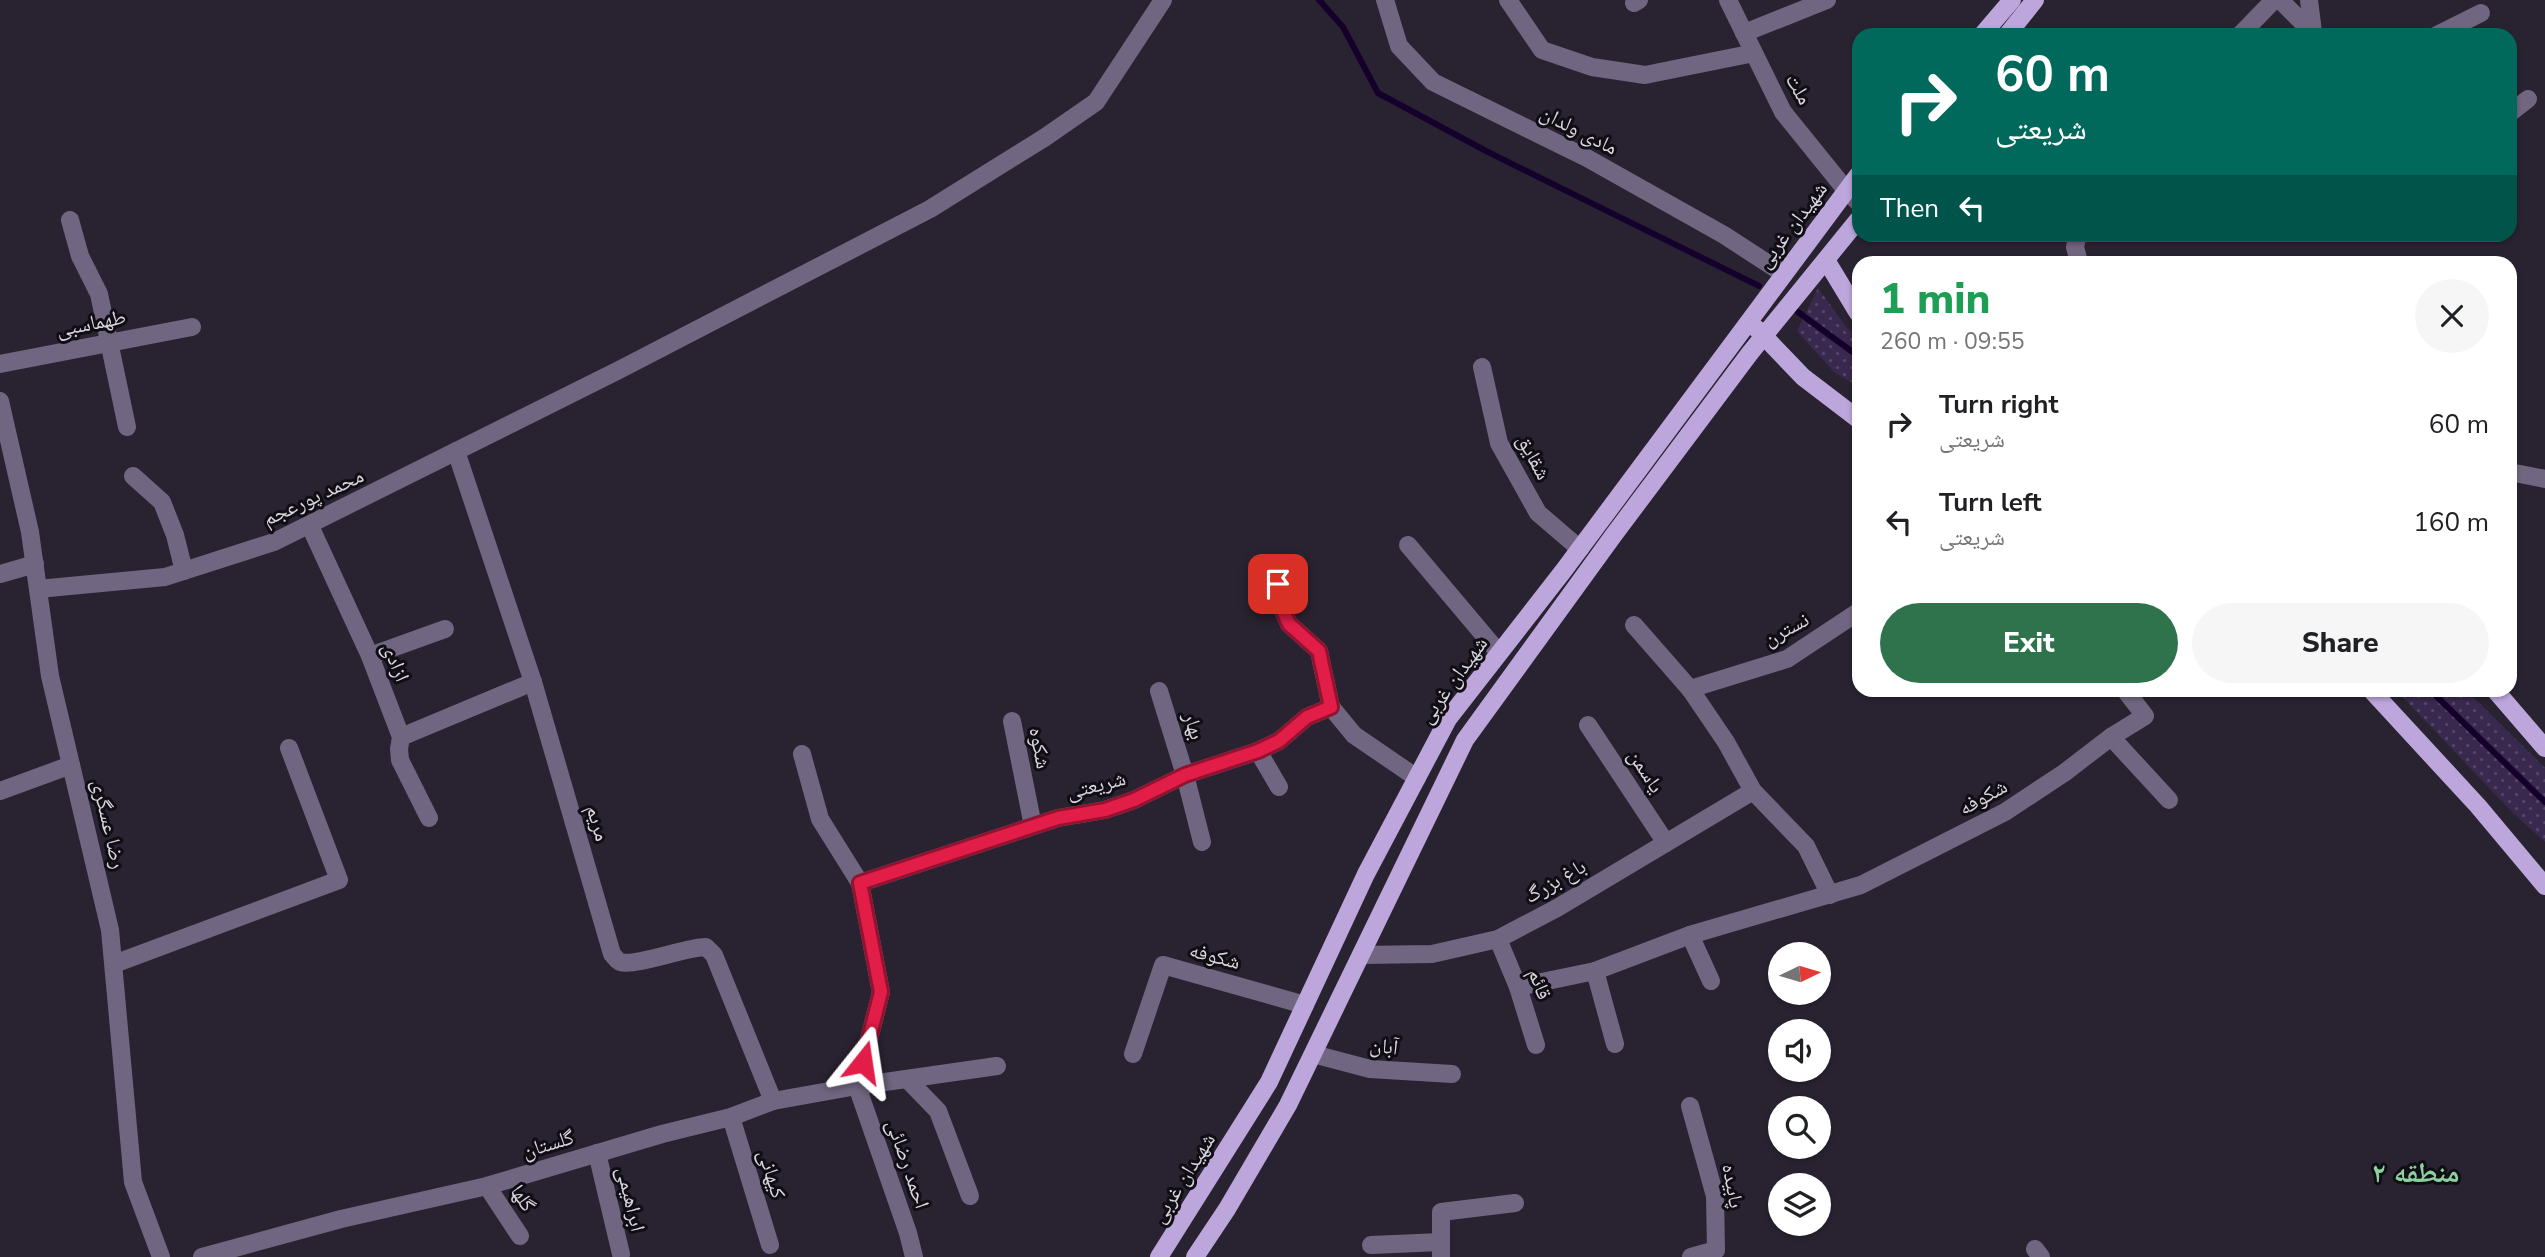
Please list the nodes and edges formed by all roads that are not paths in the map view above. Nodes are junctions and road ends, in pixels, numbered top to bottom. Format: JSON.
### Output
{"nodes":[{"id":1,"x":1163,"y":0,"type":"edge"},
{"id":2,"x":1385,"y":0,"type":"edge"},
{"id":3,"x":1508,"y":0,"type":"edge"},
{"id":4,"x":1728,"y":0,"type":"edge"},
{"id":5,"x":1827,"y":0,"type":"edge"},
{"id":6,"x":2012,"y":0,"type":"edge"},
{"id":7,"x":2035,"y":0,"type":"edge"},
{"id":8,"x":2274,"y":0,"type":"edge"},
{"id":9,"x":2280,"y":0,"type":"edge"},
{"id":10,"x":2314,"y":3,"type":"edge"},
{"id":11,"x":2481,"y":13,"type":"dead end"},
{"id":12,"x":1988,"y":28,"type":"edge"},
{"id":13,"x":2013,"y":28,"type":"edge"},
{"id":14,"x":2247,"y":28,"type":"edge"},
{"id":15,"x":2308,"y":28,"type":"edge"},
{"id":16,"x":2314,"y":28,"type":"edge"},
{"id":17,"x":2451,"y":28,"type":"edge"},
{"id":18,"x":1744,"y":33,"type":"junction"},
{"id":19,"x":1754,"y":53,"type":"junction"},
{"id":20,"x":2528,"y":99,"type":"dead end"},
{"id":21,"x":2517,"y":108,"type":"edge"},
{"id":22,"x":1852,"y":196,"type":"edge"},
{"id":23,"x":70,"y":220,"type":"dead end"},
{"id":24,"x":1852,"y":228,"type":"edge"},
{"id":25,"x":1826,"y":260,"type":"junction"},
{"id":26,"x":1784,"y":274,"type":"junction"},
{"id":27,"x":1852,"y":303,"type":"edge"},
{"id":28,"x":1748,"y":321,"type":"junction"},
{"id":29,"x":192,"y":327,"type":"dead end"},
{"id":30,"x":1764,"y":335,"type":"junction"},
{"id":31,"x":111,"y":343,"type":"junction"},
{"id":32,"x":0,"y":364,"type":"edge"},
{"id":33,"x":1482,"y":367,"type":"dead end"},
{"id":34,"x":0,"y":401,"type":"edge"},
{"id":35,"x":1852,"y":414,"type":"edge"},
{"id":36,"x":127,"y":427,"type":"dead end"},
{"id":37,"x":456,"y":451,"type":"junction"},
{"id":38,"x":2517,"y":473,"type":"edge"},
{"id":39,"x":133,"y":476,"type":"dead end"},
{"id":40,"x":2545,"y":479,"type":"edge"},
{"id":41,"x":310,"y":526,"type":"junction"},
{"id":42,"x":1408,"y":545,"type":"dead end"},
{"id":43,"x":1580,"y":549,"type":"junction"},
{"id":44,"x":35,"y":564,"type":"junction"},
{"id":45,"x":184,"y":571,"type":"junction"},
{"id":46,"x":0,"y":574,"type":"edge"},
{"id":47,"x":1278,"y":584,"type":"dead end"},
{"id":48,"x":38,"y":589,"type":"junction"},
{"id":49,"x":1852,"y":616,"type":"edge"},
{"id":50,"x":1634,"y":625,"type":"dead end"},
{"id":51,"x":445,"y":629,"type":"dead end"},
{"id":52,"x":1499,"y":653,"type":"junction"},
{"id":53,"x":370,"y":656,"type":"junction"},
{"id":54,"x":533,"y":682,"type":"junction"},
{"id":55,"x":1690,"y":688,"type":"junction"},
{"id":56,"x":1159,"y":691,"type":"dead end"},
{"id":57,"x":2130,"y":697,"type":"edge"},
{"id":58,"x":2377,"y":697,"type":"edge"},
{"id":59,"x":2501,"y":697,"type":"edge"},
{"id":60,"x":1331,"y":707,"type":"junction"},
{"id":61,"x":1012,"y":721,"type":"dead end"},
{"id":62,"x":1588,"y":725,"type":"dead end"},
{"id":63,"x":401,"y":737,"type":"junction"},
{"id":64,"x":2111,"y":737,"type":"junction"},
{"id":65,"x":289,"y":748,"type":"dead end"},
{"id":66,"x":2545,"y":748,"type":"edge"},
{"id":67,"x":1258,"y":751,"type":"junction"},
{"id":68,"x":802,"y":754,"type":"dead end"},
{"id":69,"x":71,"y":765,"type":"junction"},
{"id":70,"x":1185,"y":775,"type":"junction"},
{"id":71,"x":1417,"y":778,"type":"junction"},
{"id":72,"x":1279,"y":787,"type":"dead end"},
{"id":73,"x":0,"y":791,"type":"edge"},
{"id":74,"x":1753,"y":791,"type":"junction"},
{"id":75,"x":2169,"y":800,"type":"dead end"},
{"id":76,"x":429,"y":818,"type":"dead end"},
{"id":77,"x":1033,"y":826,"type":"junction"},
{"id":78,"x":1202,"y":842,"type":"dead end"},
{"id":79,"x":1666,"y":843,"type":"junction"},
{"id":80,"x":860,"y":883,"type":"junction"},
{"id":81,"x":2545,"y":886,"type":"edge"},
{"id":82,"x":1830,"y":895,"type":"junction"},
{"id":83,"x":1690,"y":935,"type":"junction"},
{"id":84,"x":1497,"y":939,"type":"junction"},
{"id":85,"x":1361,"y":955,"type":"junction"},
{"id":86,"x":114,"y":964,"type":"junction"},
{"id":87,"x":1595,"y":971,"type":"junction"},
{"id":88,"x":1711,"y":981,"type":"dead end"},
{"id":89,"x":1518,"y":988,"type":"junction"},
{"id":90,"x":1305,"y":1005,"type":"junction"},
{"id":91,"x":1615,"y":1044,"type":"dead end"},
{"id":92,"x":1536,"y":1045,"type":"dead end"},
{"id":93,"x":1133,"y":1054,"type":"dead end"},
{"id":94,"x":1313,"y":1054,"type":"junction"},
{"id":95,"x":997,"y":1066,"type":"dead end"},
{"id":96,"x":1452,"y":1074,"type":"dead end"},
{"id":97,"x":907,"y":1079,"type":"junction"},
{"id":98,"x":857,"y":1086,"type":"junction"},
{"id":99,"x":773,"y":1101,"type":"junction"},
{"id":100,"x":1690,"y":1106,"type":"dead end"},
{"id":101,"x":731,"y":1117,"type":"junction"},
{"id":102,"x":597,"y":1153,"type":"junction"},
{"id":103,"x":488,"y":1186,"type":"junction"},
{"id":104,"x":970,"y":1196,"type":"dead end"},
{"id":105,"x":1515,"y":1203,"type":"dead end"},
{"id":106,"x":520,"y":1236,"type":"dead end"},
{"id":107,"x":770,"y":1245,"type":"dead end"},
{"id":108,"x":1371,"y":1245,"type":"dead end"},
{"id":109,"x":1441,"y":1249,"type":"edge"},
{"id":110,"x":621,"y":1254,"type":"dead end"},
{"id":111,"x":161,"y":1257,"type":"edge"},
{"id":112,"x":202,"y":1257,"type":"edge"},
{"id":113,"x":914,"y":1257,"type":"edge"},
{"id":114,"x":1159,"y":1257,"type":"edge"},
{"id":115,"x":1195,"y":1257,"type":"edge"},
{"id":116,"x":1691,"y":1257,"type":"edge"}],
"edges":[{"from":1,"to":37,"type":"street","name":"محمد پورعجم"},
{"from":2,"to":26,"type":"street","name":"مادی ولدان"},
{"from":3,"to":19,"type":"street"},
{"from":4,"to":18,"type":"street","name":"ملت"},
{"from":5,"to":18,"type":"street"},
{"from":6,"to":12,"type":"main road"},
{"from":7,"to":13,"type":"main road"},
{"from":8,"to":14,"type":"street"},
{"from":9,"to":15,"type":"street"},
{"from":10,"to":16,"type":"street"},
{"from":11,"to":17,"type":"street"},
{"from":18,"to":19,"type":"street","name":"ملت"},
{"from":19,"to":22,"type":"street","name":"ملت"},
{"from":20,"to":21,"type":"street"},
{"from":22,"to":26,"type":"main road","name":"شهیدان غربی"},
{"from":23,"to":31,"type":"street"},
{"from":24,"to":25,"type":"main road"},
{"from":25,"to":27,"type":"main road"},
{"from":25,"to":30,"type":"main road"},
{"from":26,"to":28,"type":"main road","name":"شهیدان غربی"},
{"from":28,"to":30,"type":"main road"},
{"from":28,"to":43,"type":"main road","name":"شهیدان غربی"},
{"from":29,"to":31,"type":"street","name":"طهماسبی"},
{"from":30,"to":35,"type":"main road"},
{"from":30,"to":85,"type":"main road"},
{"from":31,"to":32,"type":"street","name":"طهماسبی"},
{"from":31,"to":36,"type":"street"},
{"from":33,"to":43,"type":"street","name":"شقایق"},
{"from":34,"to":44,"type":"street","name":"رضا عسگری"},
{"from":37,"to":41,"type":"street","name":"محمد پورعجم"},
{"from":37,"to":54,"type":"street","name":"مریم"},
{"from":38,"to":40,"type":"street"},
{"from":39,"to":45,"type":"street"},
{"from":41,"to":45,"type":"street","name":"محمد پورعجم"},
{"from":41,"to":53,"type":"street","name":"ازادی"},
{"from":42,"to":52,"type":"street"},
{"from":43,"to":52,"type":"main road","name":"شهیدان غربی"},
{"from":44,"to":46,"type":"street"},
{"from":44,"to":48,"type":"street","name":"رضا عسگری"},
{"from":45,"to":48,"type":"street","name":"محمد پورعجم"},
{"from":47,"to":60,"type":"street"},
{"from":48,"to":69,"type":"street","name":"رضا عسگری"},
{"from":49,"to":55,"type":"street","name":"نسترن"},
{"from":50,"to":55,"type":"street"},
{"from":51,"to":53,"type":"street"},
{"from":52,"to":71,"type":"main road","name":"شهیدان غربی"},
{"from":53,"to":63,"type":"street","name":"ازادی"},
{"from":54,"to":63,"type":"street"},
{"from":54,"to":99,"type":"street","name":"مریم"},
{"from":55,"to":74,"type":"street"},
{"from":56,"to":70,"type":"street","name":"بهار"},
{"from":57,"to":64,"type":"street","name":"شکوفه"},
{"from":58,"to":81,"type":"main road"},
{"from":59,"to":66,"type":"main road"},
{"from":60,"to":67,"type":"street","name":"شریعتی"},
{"from":60,"to":71,"type":"street"},
{"from":61,"to":77,"type":"street","name":"شکوه"},
{"from":62,"to":79,"type":"street","name":"یاسمن"},
{"from":63,"to":76,"type":"street","name":"ازادی"},
{"from":64,"to":75,"type":"street"},
{"from":64,"to":82,"type":"street","name":"شکوفه"},
{"from":65,"to":86,"type":"street"},
{"from":67,"to":70,"type":"street","name":"شریعتی"},
{"from":67,"to":72,"type":"street"},
{"from":68,"to":80,"type":"street"},
{"from":69,"to":73,"type":"street"},
{"from":69,"to":86,"type":"street","name":"رضا عسگری"},
{"from":70,"to":77,"type":"street","name":"شریعتی"},
{"from":70,"to":78,"type":"street","name":"بهار"},
{"from":71,"to":90,"type":"main road","name":"شهیدان غربی"},
{"from":74,"to":79,"type":"street","name":"باغ بزرگ"},
{"from":74,"to":82,"type":"street"},
{"from":77,"to":80,"type":"street","name":"شریعتی"},
{"from":79,"to":84,"type":"street","name":"باغ بزرگ"},
{"from":80,"to":98,"type":"street"},
{"from":82,"to":83,"type":"street","name":"شکوفه"},
{"from":83,"to":87,"type":"street","name":"شکوفه"},
{"from":83,"to":88,"type":"street"},
{"from":84,"to":85,"type":"street","name":"باغ بزرگ"},
{"from":84,"to":89,"type":"street","name":"قائم"},
{"from":85,"to":94,"type":"main road"},
{"from":86,"to":111,"type":"street","name":"رضا عسگری"},
{"from":87,"to":89,"type":"street","name":"شکوفه"},
{"from":87,"to":91,"type":"street"},
{"from":89,"to":92,"type":"street","name":"قائم"},
{"from":90,"to":93,"type":"street","name":"شکوفه"},
{"from":90,"to":114,"type":"main road","name":"شهیدان غربی"},
{"from":94,"to":96,"type":"street","name":"آبان"},
{"from":94,"to":115,"type":"main road"},
{"from":95,"to":97,"type":"street","name":"گلستان"},
{"from":97,"to":98,"type":"street","name":"گلستان"},
{"from":97,"to":104,"type":"street"},
{"from":98,"to":99,"type":"street","name":"گلستان"},
{"from":98,"to":113,"type":"street","name":"احمد رضائی"},
{"from":99,"to":101,"type":"street","name":"گلستان"},
{"from":100,"to":116,"type":"street","name":"پابیده"},
{"from":101,"to":102,"type":"street","name":"گلستان"},
{"from":101,"to":107,"type":"street","name":"کیهانی"},
{"from":102,"to":103,"type":"street","name":"گلستان"},
{"from":102,"to":110,"type":"street","name":"ابراهیمی"},
{"from":103,"to":106,"type":"street","name":"گلها"},
{"from":103,"to":112,"type":"street","name":"گلستان"},
{"from":105,"to":109,"type":"street"},
{"from":108,"to":109,"type":"street"}]}
